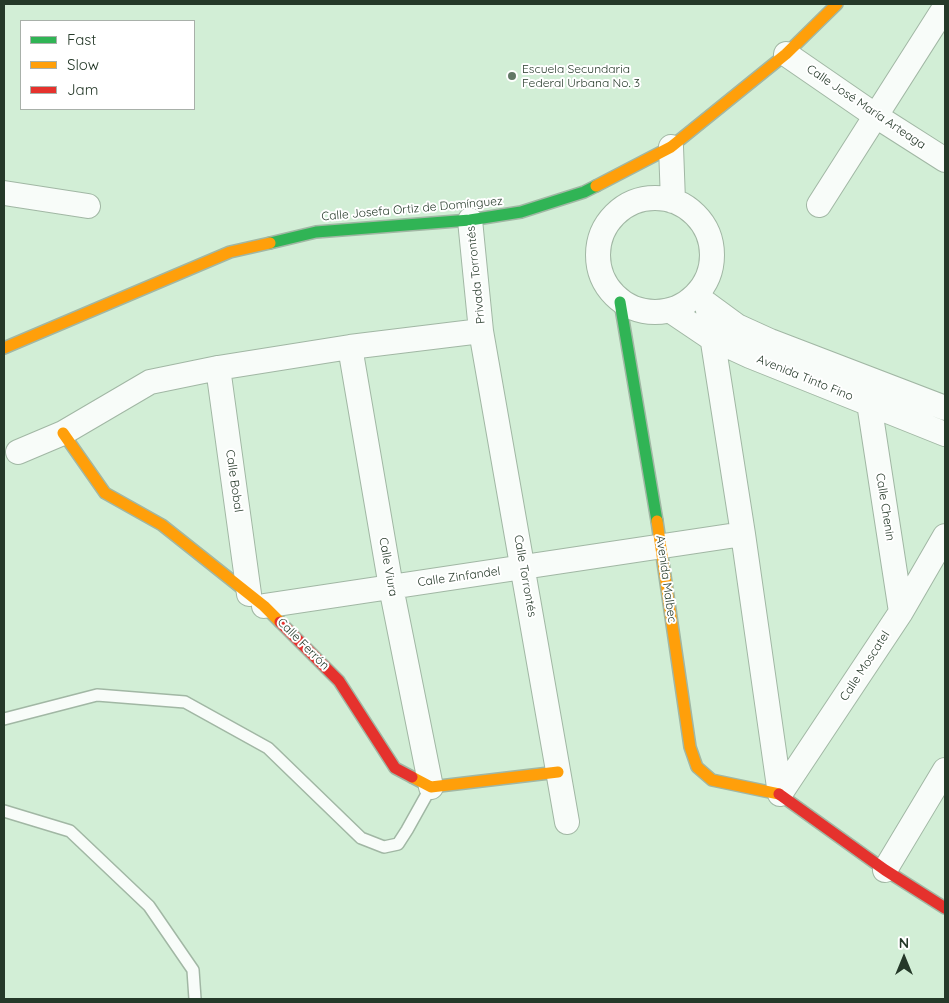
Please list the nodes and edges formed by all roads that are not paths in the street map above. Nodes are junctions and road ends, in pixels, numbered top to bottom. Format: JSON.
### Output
{"nodes":[{"id":1,"x":837,"y":4,"type":"edge"},
{"id":2,"x":945,"y":7,"type":"edge"},
{"id":3,"x":786,"y":54,"type":"junction"},
{"id":4,"x":876,"y":116,"type":"junction"},
{"id":5,"x":671,"y":146,"type":"junction"},
{"id":6,"x":945,"y":160,"type":"edge"},
{"id":7,"x":4,"y":193,"type":"edge"},
{"id":8,"x":673,"y":201,"type":"junction"},
{"id":9,"x":819,"y":205,"type":"dead end"},
{"id":10,"x":88,"y":206,"type":"dead end"},
{"id":11,"x":470,"y":220,"type":"junction"},
{"id":12,"x":702,"y":300,"type":"junction"},
{"id":13,"x":620,"y":302,"type":"junction"},
{"id":14,"x":671,"y":311,"type":"junction"},
{"id":15,"x":481,"y":331,"type":"junction"},
{"id":16,"x":712,"y":338,"type":"junction"},
{"id":17,"x":350,"y":347,"type":"junction"},
{"id":18,"x":4,"y":348,"type":"edge"},
{"id":19,"x":218,"y":368,"type":"junction"},
{"id":20,"x":869,"y":403,"type":"junction"},
{"id":21,"x":945,"y":408,"type":"edge"},
{"id":22,"x":62,"y":433,"type":"junction"},
{"id":23,"x":945,"y":434,"type":"edge"},
{"id":24,"x":18,"y":452,"type":"dead end"},
{"id":25,"x":743,"y":534,"type":"junction"},
{"id":26,"x":945,"y":536,"type":"edge"},
{"id":27,"x":661,"y":547,"type":"junction"},
{"id":28,"x":523,"y":567,"type":"junction"},
{"id":29,"x":391,"y":587,"type":"junction"},
{"id":30,"x":257,"y":600,"type":"junction"},
{"id":31,"x":901,"y":612,"type":"junction"},
{"id":32,"x":4,"y":719,"type":"edge"},
{"id":33,"x":945,"y":770,"type":"edge"},
{"id":34,"x":558,"y":772,"type":"junction"},
{"id":35,"x":431,"y":787,"type":"junction"},
{"id":36,"x":780,"y":794,"type":"junction"},
{"id":37,"x":4,"y":811,"type":"edge"},
{"id":38,"x":567,"y":822,"type":"dead end"},
{"id":39,"x":885,"y":870,"type":"junction"},
{"id":40,"x":945,"y":908,"type":"edge"},
{"id":41,"x":196,"y":999,"type":"edge"}],
"edges":[{"from":1,"to":3,"type":"street","name":"Calle Josefa Ortiz de Domínguez"},
{"from":2,"to":4,"type":"street"},
{"from":3,"to":4,"type":"street","name":"Calle José María Arteaga"},
{"from":3,"to":5,"type":"street","name":"Calle Josefa Ortiz de Domínguez"},
{"from":4,"to":6,"type":"street","name":"Calle José María Arteaga"},
{"from":4,"to":9,"type":"street"},
{"from":5,"to":8,"type":"street"},
{"from":5,"to":11,"type":"street","name":"Calle Josefa Ortiz de Domínguez"},
{"from":7,"to":10,"type":"street"},
{"from":8,"to":12,"type":"street"},
{"from":8,"to":13,"type":"street"},
{"from":11,"to":15,"type":"street","name":"Privada Torrontés"},
{"from":11,"to":18,"type":"street","name":"Calle Josefa Ortiz de Domínguez"},
{"from":12,"to":14,"type":"street"},
{"from":12,"to":16,"type":"street"},
{"from":12,"to":21,"type":"street","name":"Avenida Tinto Fino"},
{"from":13,"to":14,"type":"street"},
{"from":13,"to":27,"type":"street","name":"Avenida Malbec"},
{"from":14,"to":16,"type":"street","name":"Avenida Tinto Fino"},
{"from":15,"to":17,"type":"street"},
{"from":15,"to":28,"type":"street","name":"Calle Torrontés"},
{"from":16,"to":20,"type":"street","name":"Avenida Tinto Fino"},
{"from":16,"to":25,"type":"street"},
{"from":17,"to":19,"type":"street"},
{"from":17,"to":29,"type":"street","name":"Calle Viura"},
{"from":19,"to":22,"type":"street"},
{"from":19,"to":30,"type":"street","name":"Calle Bobal"},
{"from":20,"to":23,"type":"street","name":"Avenida Tinto Fino"},
{"from":20,"to":31,"type":"street","name":"Calle Chenin"},
{"from":22,"to":24,"type":"street"},
{"from":22,"to":30,"type":"street","name":"Calle Ferrón"},
{"from":25,"to":27,"type":"street","name":"Calle Zinfandel"},
{"from":25,"to":36,"type":"street"},
{"from":26,"to":31,"type":"street","name":"Calle Moscatel"},
{"from":27,"to":28,"type":"street","name":"Calle Zinfandel"},
{"from":27,"to":36,"type":"street","name":"Avenida Malbec"},
{"from":28,"to":29,"type":"street","name":"Calle Zinfandel"},
{"from":28,"to":34,"type":"street","name":"Calle Torrontés"},
{"from":29,"to":30,"type":"street","name":"Calle Zinfandel"},
{"from":29,"to":35,"type":"street","name":"Calle Viura"},
{"from":30,"to":35,"type":"street","name":"Calle Ferrón"},
{"from":31,"to":36,"type":"street","name":"Calle Moscatel"},
{"from":32,"to":35,"type":"lane"},
{"from":33,"to":39,"type":"street"},
{"from":34,"to":35,"type":"street"},
{"from":34,"to":38,"type":"street","name":"Calle Torrontés"},
{"from":36,"to":39,"type":"street","name":"Avenida Malbec"},
{"from":37,"to":41,"type":"lane"},
{"from":39,"to":40,"type":"street","name":"Avenida Malbec"}]}
